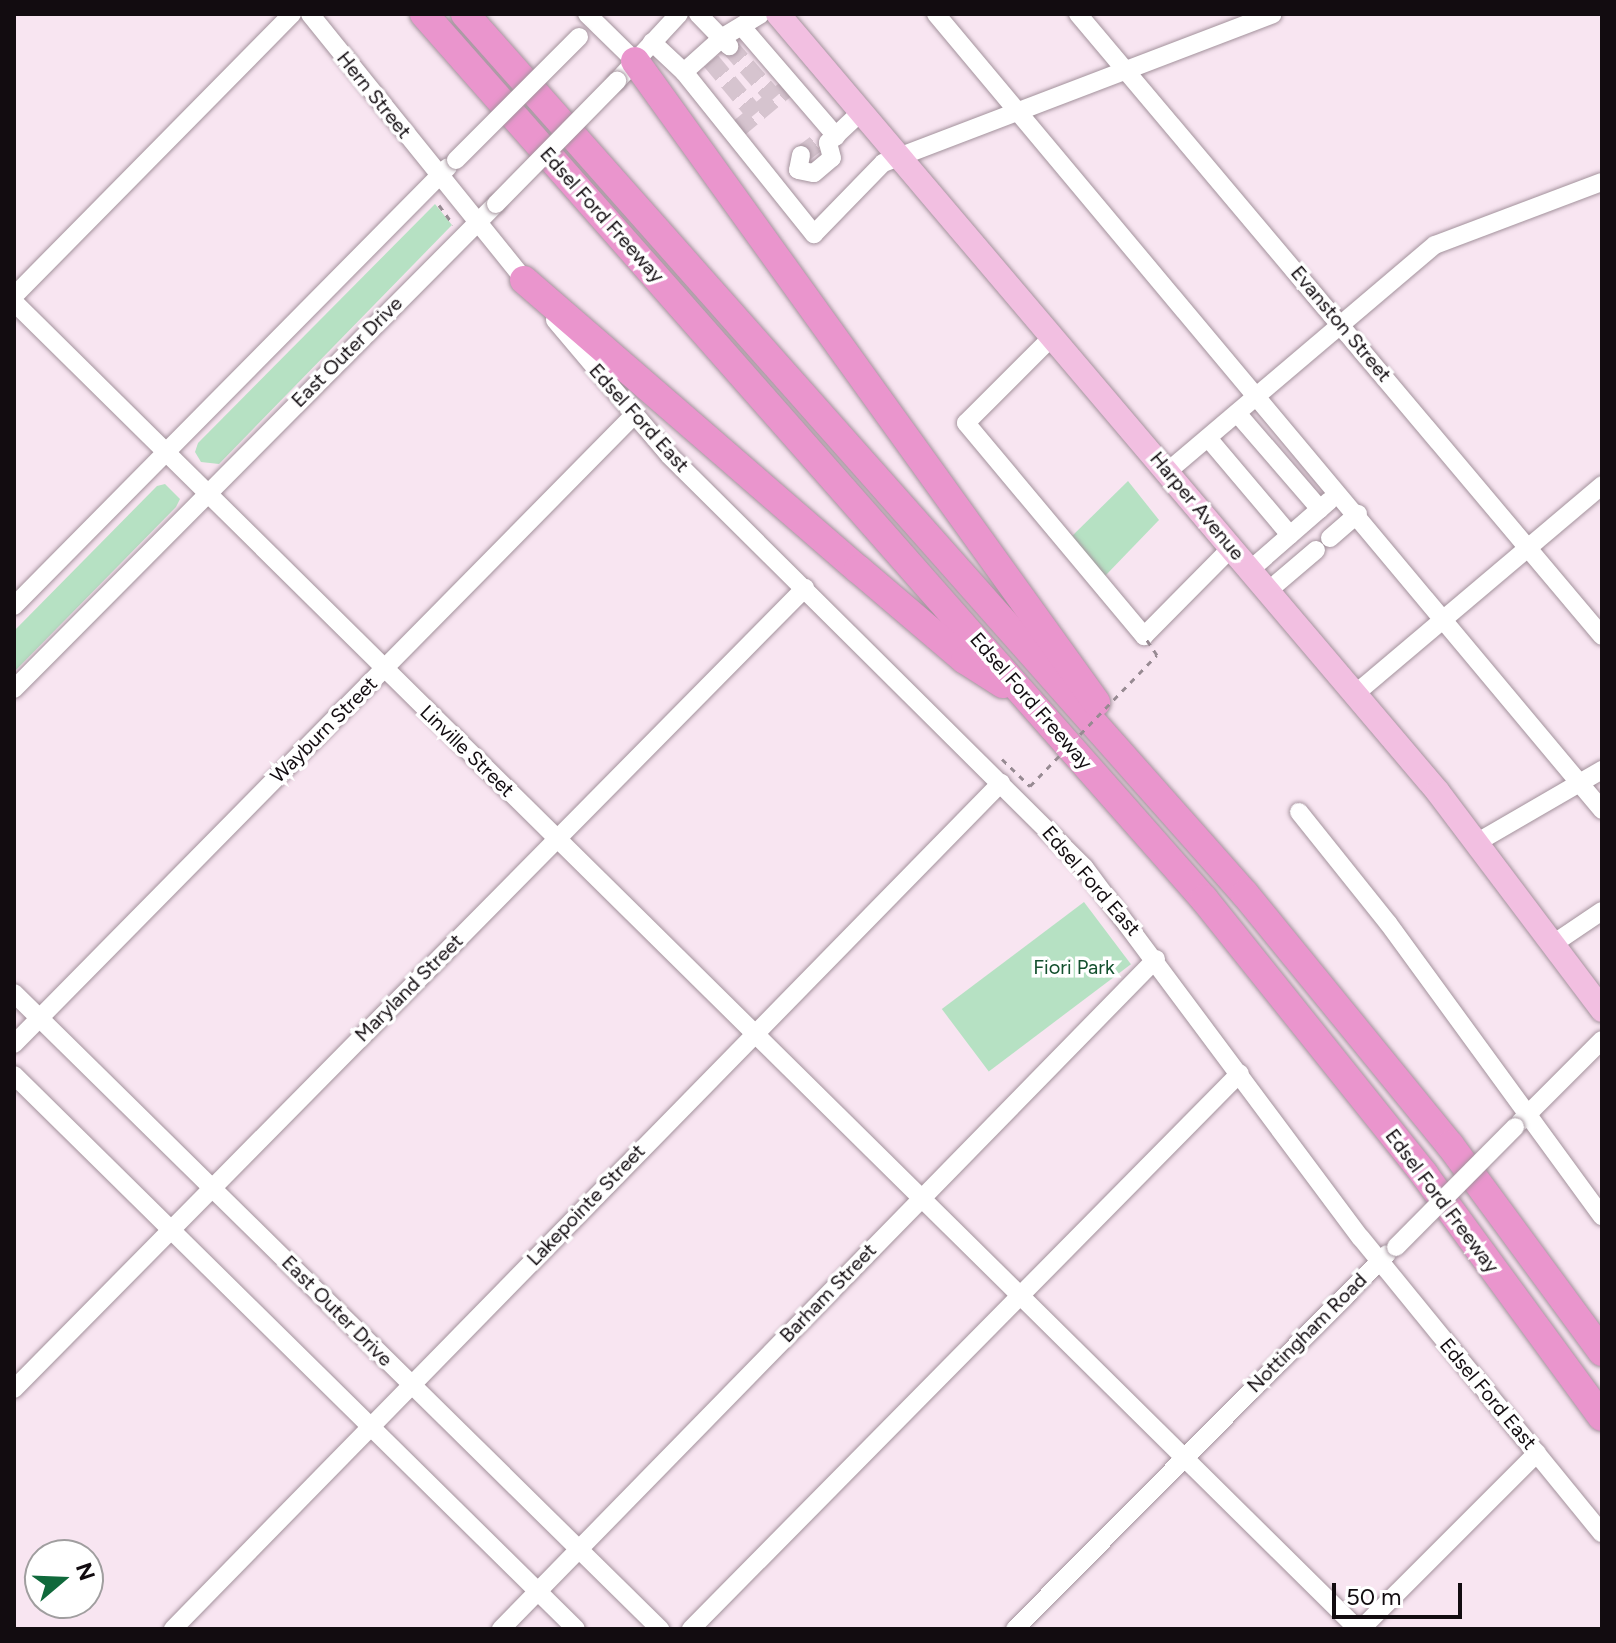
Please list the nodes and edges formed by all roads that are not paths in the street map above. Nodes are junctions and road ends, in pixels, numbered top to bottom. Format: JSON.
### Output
{"nodes":[{"id":1,"x":292,"y":14,"type":"edge"},
{"id":2,"x":310,"y":14,"type":"edge"},
{"id":3,"x":424,"y":14,"type":"edge"},
{"id":4,"x":465,"y":14,"type":"edge"},
{"id":5,"x":679,"y":14,"type":"edge"},
{"id":6,"x":698,"y":14,"type":"edge"},
{"id":7,"x":761,"y":14,"type":"edge"},
{"id":8,"x":778,"y":14,"type":"edge"},
{"id":9,"x":936,"y":14,"type":"edge"},
{"id":10,"x":1078,"y":14,"type":"edge"},
{"id":11,"x":1273,"y":14,"type":"edge"},
{"id":12,"x":594,"y":16,"type":"edge"},
{"id":13,"x":743,"y":28,"type":"junction"},
{"id":14,"x":726,"y":42,"type":"junction"},
{"id":15,"x":810,"y":51,"type":"junction"},
{"id":16,"x":635,"y":61,"type":"junction"},
{"id":17,"x":1126,"y":70,"type":"junction"},
{"id":18,"x":684,"y":72,"type":"junction"},
{"id":19,"x":786,"y":82,"type":"junction"},
{"id":20,"x":862,"y":111,"type":"junction"},
{"id":21,"x":1017,"y":112,"type":"junction"},
{"id":22,"x":827,"y":141,"type":"junction"},
{"id":23,"x":900,"y":156,"type":"junction"},
{"id":24,"x":440,"y":175,"type":"junction"},
{"id":25,"x":1602,"y":182,"type":"edge"},
{"id":26,"x":775,"y":187,"type":"junction"},
{"id":27,"x":477,"y":222,"type":"junction"},
{"id":28,"x":524,"y":280,"type":"junction"},
{"id":29,"x":14,"y":296,"type":"edge"},
{"id":30,"x":14,"y":302,"type":"edge"},
{"id":31,"x":1342,"y":325,"type":"junction"},
{"id":32,"x":1053,"y":336,"type":"junction"},
{"id":33,"x":1259,"y":395,"type":"junction"},
{"id":34,"x":1237,"y":413,"type":"junction"},
{"id":35,"x":634,"y":415,"type":"junction"},
{"id":36,"x":1208,"y":438,"type":"junction"},
{"id":37,"x":165,"y":452,"type":"junction"},
{"id":38,"x":1167,"y":472,"type":"junction"},
{"id":39,"x":1602,"y":485,"type":"edge"},
{"id":40,"x":1340,"y":492,"type":"junction"},
{"id":41,"x":206,"y":493,"type":"junction"},
{"id":42,"x":1320,"y":509,"type":"junction"},
{"id":43,"x":1358,"y":514,"type":"junction"},
{"id":44,"x":1290,"y":535,"type":"junction"},
{"id":45,"x":1231,"y":548,"type":"junction"},
{"id":46,"x":1529,"y":548,"type":"junction"},
{"id":47,"x":1250,"y":570,"type":"junction"},
{"id":48,"x":805,"y":588,"type":"junction"},
{"id":49,"x":1268,"y":591,"type":"junction"},
{"id":50,"x":14,"y":606,"type":"edge"},
{"id":51,"x":1445,"y":618,"type":"junction"},
{"id":52,"x":1602,"y":636,"type":"edge"},
{"id":53,"x":384,"y":669,"type":"junction"},
{"id":54,"x":14,"y":689,"type":"edge"},
{"id":55,"x":1355,"y":694,"type":"junction"},
{"id":56,"x":1034,"y":705,"type":"junction"},
{"id":57,"x":1134,"y":764,"type":"junction"},
{"id":58,"x":1602,"y":770,"type":"edge"},
{"id":59,"x":1582,"y":782,"type":"junction"},
{"id":60,"x":1001,"y":783,"type":"junction"},
{"id":61,"x":1602,"y":810,"type":"edge"},
{"id":62,"x":1299,"y":812,"type":"dead end"},
{"id":63,"x":557,"y":838,"type":"junction"},
{"id":64,"x":1476,"y":843,"type":"junction"},
{"id":65,"x":1602,"y":911,"type":"edge"},
{"id":66,"x":1553,"y":944,"type":"junction"},
{"id":67,"x":1156,"y":959,"type":"junction"},
{"id":68,"x":14,"y":993,"type":"edge"},
{"id":69,"x":1602,"y":1010,"type":"edge"},
{"id":70,"x":39,"y":1018,"type":"junction"},
{"id":71,"x":756,"y":1033,"type":"junction"},
{"id":72,"x":1602,"y":1040,"type":"edge"},
{"id":73,"x":14,"y":1044,"type":"edge"},
{"id":74,"x":1240,"y":1073,"type":"junction"},
{"id":75,"x":14,"y":1075,"type":"edge"},
{"id":76,"x":1521,"y":1120,"type":"junction"},
{"id":77,"x":213,"y":1188,"type":"junction"},
{"id":78,"x":922,"y":1197,"type":"junction"},
{"id":79,"x":1602,"y":1216,"type":"edge"},
{"id":80,"x":172,"y":1229,"type":"junction"},
{"id":81,"x":1379,"y":1260,"type":"junction"},
{"id":82,"x":1021,"y":1295,"type":"junction"},
{"id":83,"x":1602,"y":1352,"type":"edge"},
{"id":84,"x":412,"y":1384,"type":"junction"},
{"id":85,"x":14,"y":1389,"type":"edge"},
{"id":86,"x":1602,"y":1417,"type":"edge"},
{"id":87,"x":371,"y":1425,"type":"junction"},
{"id":88,"x":1537,"y":1453,"type":"junction"},
{"id":89,"x":1184,"y":1457,"type":"junction"},
{"id":90,"x":1602,"y":1533,"type":"edge"},
{"id":91,"x":579,"y":1548,"type":"junction"},
{"id":92,"x":538,"y":1591,"type":"junction"},
{"id":93,"x":173,"y":1629,"type":"edge"},
{"id":94,"x":501,"y":1629,"type":"edge"},
{"id":95,"x":576,"y":1629,"type":"edge"},
{"id":96,"x":660,"y":1629,"type":"edge"},
{"id":97,"x":691,"y":1629,"type":"edge"},
{"id":98,"x":1015,"y":1629,"type":"edge"},
{"id":99,"x":1360,"y":1629,"type":"edge"}],
"edges":[{"from":1,"to":29,"type":"street"},
{"from":2,"to":24,"type":"street","name":"Hern Street"},
{"from":3,"to":56,"type":"highway","name":"Edsel Ford Freeway"},
{"from":4,"to":57,"type":"highway","name":"Edsel Ford Freeway"},
{"from":5,"to":16,"type":"street","name":"East Outer Drive"},
{"from":6,"to":14,"type":"street"},
{"from":7,"to":13,"type":"street"},
{"from":8,"to":15,"type":"main road","name":"Harper Avenue"},
{"from":9,"to":21,"type":"street"},
{"from":10,"to":17,"type":"street","name":"Evanston Street"},
{"from":11,"to":17,"type":"street"},
{"from":12,"to":16,"type":"street"},
{"from":12,"to":24,"type":"street","bridge":true},
{"from":13,"to":14,"type":"street"},
{"from":13,"to":19,"type":"street"},
{"from":14,"to":18,"type":"street"},
{"from":15,"to":19,"type":"street"},
{"from":15,"to":20,"type":"main road","name":"Harper Avenue"},
{"from":16,"to":18,"type":"street"},
{"from":16,"to":27,"type":"street","name":"East Outer Drive","bridge":true},
{"from":16,"to":57,"type":"highway"},
{"from":17,"to":21,"type":"street"},
{"from":17,"to":31,"type":"street","name":"Evanston Street"},
{"from":18,"to":26,"type":"street"},
{"from":19,"to":22,"type":"street"},
{"from":20,"to":22,"type":"street"},
{"from":20,"to":23,"type":"main road","name":"Harper Avenue"},
{"from":21,"to":23,"type":"street"},
{"from":21,"to":33,"type":"street"},
{"from":22,"to":26,"type":"street"},
{"from":23,"to":26,"type":"street"},
{"from":23,"to":32,"type":"main road","name":"Harper Avenue"},
{"from":24,"to":27,"type":"street","name":"Hern Street"},
{"from":24,"to":37,"type":"street"},
{"from":25,"to":31,"type":"street"},
{"from":27,"to":28,"type":"street","name":"Edsel Ford East"},
{"from":27,"to":41,"type":"street","name":"East Outer Drive"},
{"from":28,"to":35,"type":"street","name":"Edsel Ford East"},
{"from":28,"to":56,"type":"highway"},
{"from":30,"to":37,"type":"street","name":"Linville Street"},
{"from":31,"to":33,"type":"street"},
{"from":31,"to":46,"type":"street","name":"Evanston Street"},
{"from":32,"to":38,"type":"main road","name":"Harper Avenue"},
{"from":32,"to":45,"type":"street"},
{"from":33,"to":34,"type":"street"},
{"from":33,"to":40,"type":"street"},
{"from":34,"to":36,"type":"street"},
{"from":34,"to":42,"type":"street"},
{"from":35,"to":48,"type":"street","name":"Edsel Ford East"},
{"from":35,"to":53,"type":"street","name":"Wayburn Street"},
{"from":36,"to":38,"type":"street"},
{"from":36,"to":44,"type":"street"},
{"from":37,"to":41,"type":"street","name":"Linville Street"},
{"from":37,"to":50,"type":"street"},
{"from":38,"to":45,"type":"main road","name":"Harper Avenue"},
{"from":39,"to":46,"type":"street"},
{"from":40,"to":42,"type":"street"},
{"from":40,"to":43,"type":"street"},
{"from":41,"to":53,"type":"street","name":"Linville Street"},
{"from":41,"to":54,"type":"street","name":"East Outer Drive"},
{"from":42,"to":44,"type":"street"},
{"from":43,"to":49,"type":"street"},
{"from":43,"to":51,"type":"street"},
{"from":44,"to":47,"type":"street"},
{"from":45,"to":47,"type":"main road","name":"Harper Avenue"},
{"from":46,"to":51,"type":"street"},
{"from":46,"to":52,"type":"street","name":"Evanston Street"},
{"from":47,"to":49,"type":"main road","name":"Harper Avenue"},
{"from":48,"to":60,"type":"street","name":"Edsel Ford East"},
{"from":48,"to":63,"type":"street","name":"Maryland Street"},
{"from":49,"to":55,"type":"main road","name":"Harper Avenue"},
{"from":51,"to":55,"type":"street"},
{"from":51,"to":59,"type":"street"},
{"from":53,"to":63,"type":"street","name":"Linville Street"},
{"from":53,"to":70,"type":"street","name":"Wayburn Street"},
{"from":55,"to":64,"type":"main road","name":"Harper Avenue"},
{"from":56,"to":86,"type":"highway","name":"Edsel Ford Freeway"},
{"from":57,"to":83,"type":"highway","name":"Edsel Ford Freeway"},
{"from":58,"to":59,"type":"street"},
{"from":59,"to":61,"type":"street"},
{"from":59,"to":64,"type":"street"},
{"from":60,"to":67,"type":"street","name":"Edsel Ford East"},
{"from":60,"to":71,"type":"street","name":"Lakepointe Street"},
{"from":62,"to":76,"type":"street"},
{"from":63,"to":71,"type":"street","name":"Linville Street"},
{"from":63,"to":77,"type":"street","name":"Maryland Street"},
{"from":64,"to":66,"type":"main road","name":"Harper Avenue"},
{"from":65,"to":66,"type":"street"},
{"from":66,"to":69,"type":"main road","name":"Harper Avenue"},
{"from":67,"to":74,"type":"street","name":"Edsel Ford East"},
{"from":67,"to":78,"type":"street","name":"Barham Street"},
{"from":68,"to":70,"type":"street","name":"East Outer Drive"},
{"from":70,"to":73,"type":"street","name":"Wayburn Street"},
{"from":70,"to":77,"type":"street","name":"East Outer Drive"},
{"from":71,"to":78,"type":"street","name":"Linville Street"},
{"from":71,"to":84,"type":"street","name":"Lakepointe Street"},
{"from":72,"to":76,"type":"street","name":"Nottingham Road"},
{"from":74,"to":81,"type":"street","name":"Edsel Ford East"},
{"from":74,"to":82,"type":"street"},
{"from":75,"to":80,"type":"street"},
{"from":76,"to":79,"type":"street"},
{"from":76,"to":81,"type":"street","name":"Nottingham Road","bridge":true},
{"from":77,"to":80,"type":"street","name":"Maryland Street"},
{"from":77,"to":84,"type":"street","name":"East Outer Drive"},
{"from":78,"to":82,"type":"street","name":"Linville Street"},
{"from":78,"to":91,"type":"street","name":"Barham Street"},
{"from":80,"to":85,"type":"street","name":"Maryland Street"},
{"from":80,"to":87,"type":"street"},
{"from":81,"to":88,"type":"street","name":"Edsel Ford East"},
{"from":81,"to":89,"type":"street","name":"Nottingham Road"},
{"from":82,"to":89,"type":"street","name":"Linville Street"},
{"from":82,"to":97,"type":"street"},
{"from":84,"to":87,"type":"street","name":"Lakepointe Street"},
{"from":84,"to":91,"type":"street","name":"East Outer Drive"},
{"from":87,"to":92,"type":"street"},
{"from":87,"to":93,"type":"street","name":"Lakepointe Street"},
{"from":88,"to":90,"type":"street","name":"Edsel Ford East"},
{"from":88,"to":99,"type":"street"},
{"from":89,"to":98,"type":"street","name":"Nottingham Road"},
{"from":89,"to":99,"type":"street","name":"Linville Street"},
{"from":91,"to":92,"type":"street","name":"Barham Street"},
{"from":91,"to":96,"type":"street","name":"East Outer Drive"},
{"from":92,"to":94,"type":"street","name":"Barham Street"},
{"from":92,"to":95,"type":"street"}]}
